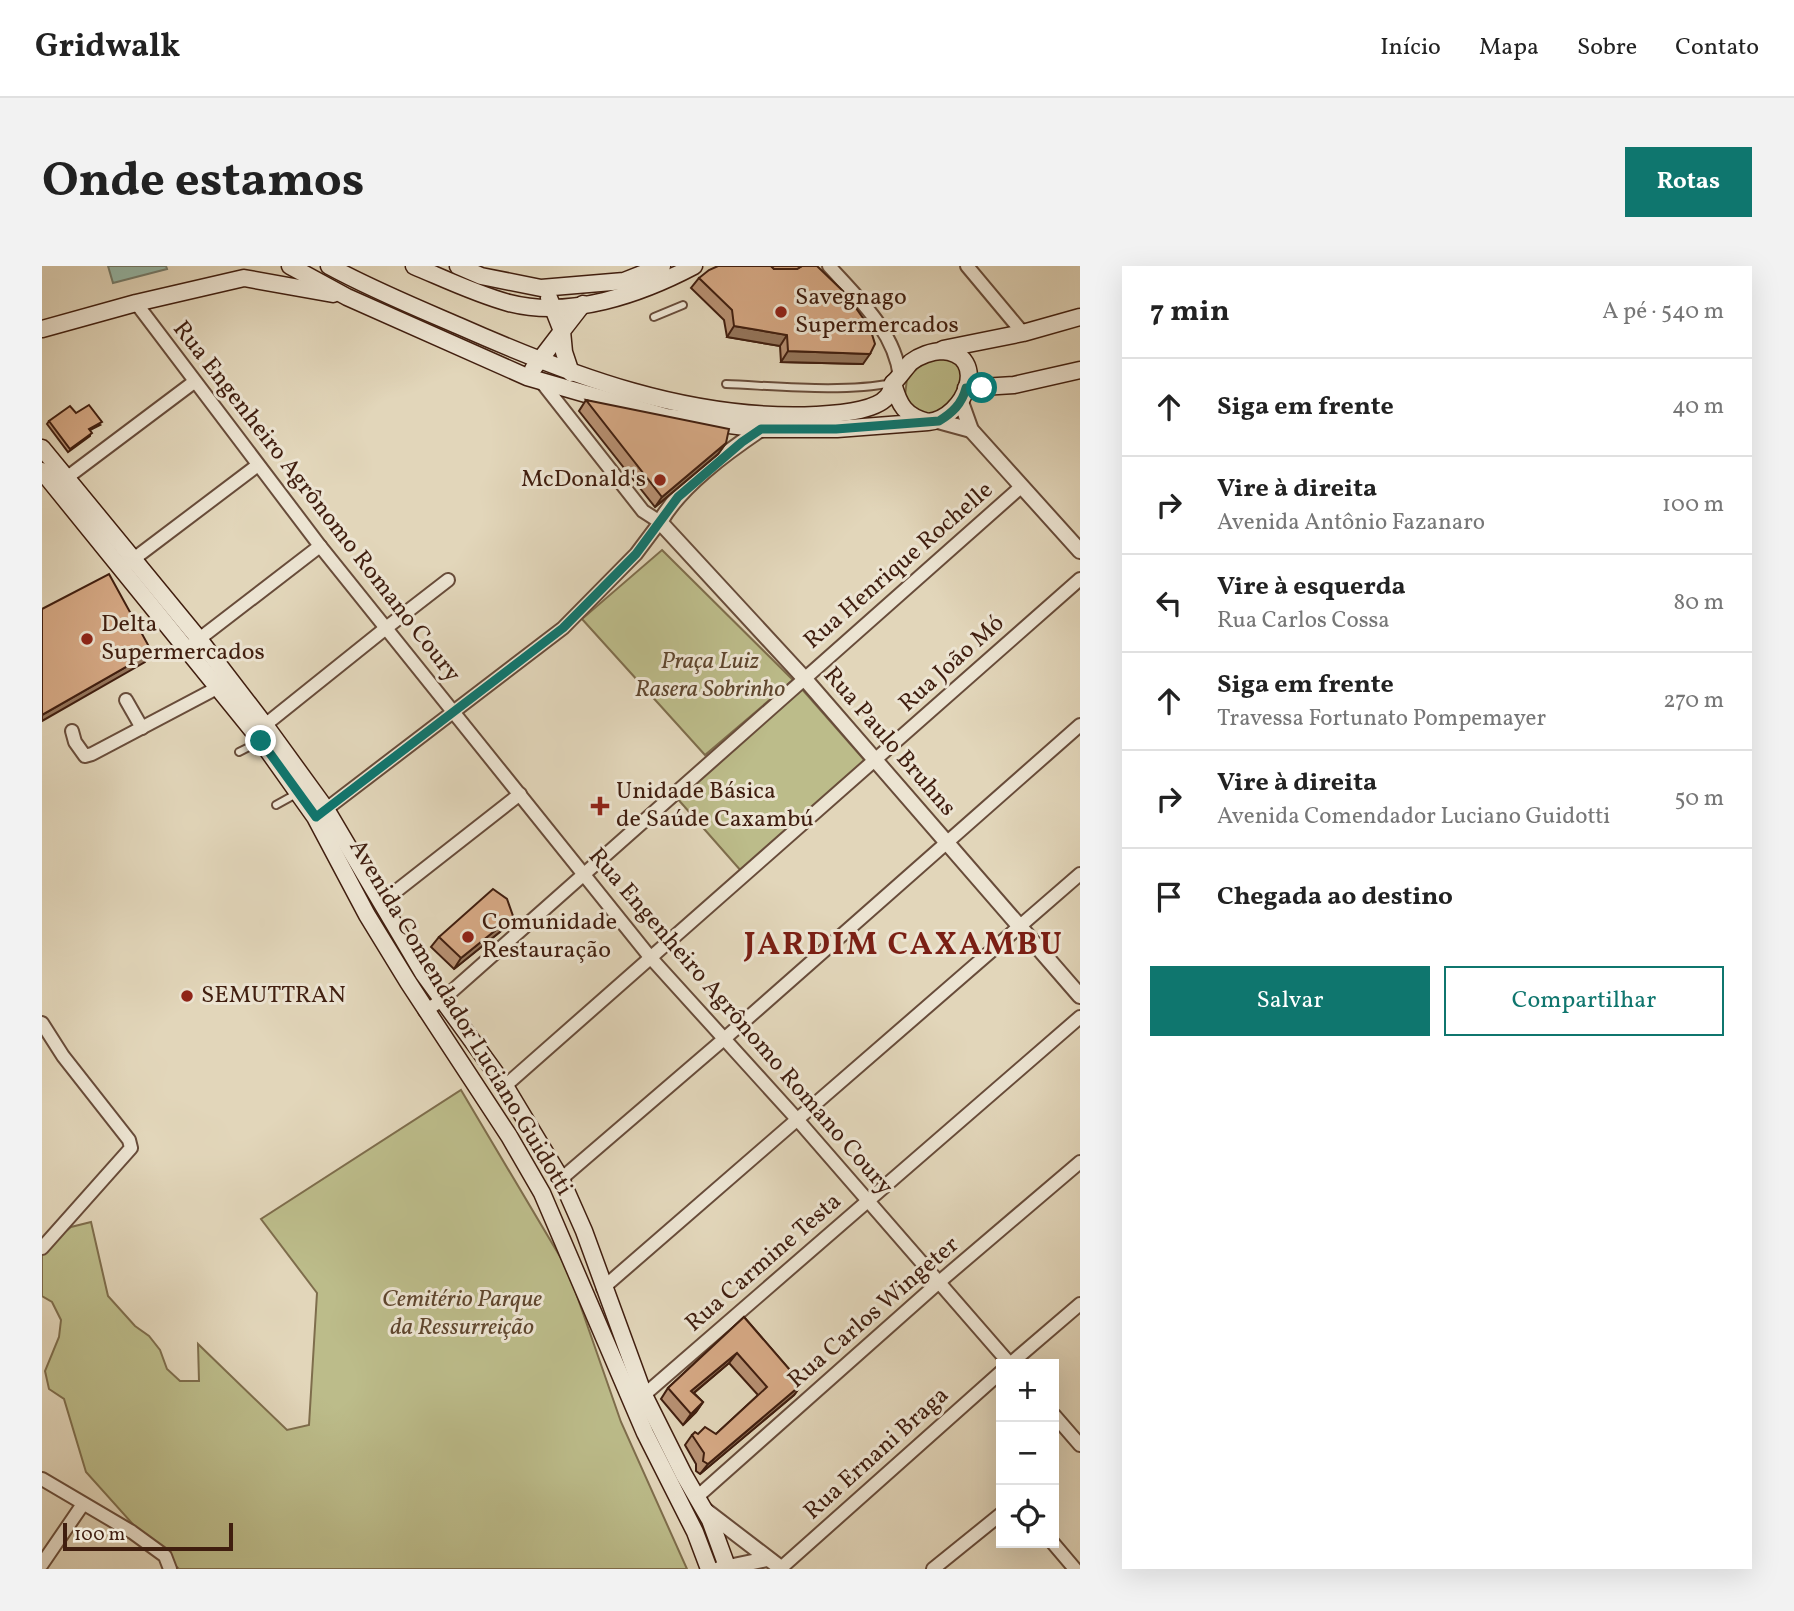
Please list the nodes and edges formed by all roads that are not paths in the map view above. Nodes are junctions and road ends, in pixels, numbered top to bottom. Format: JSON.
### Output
{"nodes":[{"id":1,"x":257,"y":266,"type":"edge"},
{"id":2,"x":267,"y":266,"type":"edge"},
{"id":3,"x":289,"y":266,"type":"edge"},
{"id":4,"x":329,"y":266,"type":"edge"},
{"id":5,"x":414,"y":266,"type":"edge"},
{"id":6,"x":458,"y":266,"type":"edge"},
{"id":7,"x":662,"y":266,"type":"edge"},
{"id":8,"x":694,"y":266,"type":"edge"},
{"id":9,"x":829,"y":266,"type":"edge"},
{"id":10,"x":967,"y":266,"type":"edge"},
{"id":11,"x":481,"y":276,"type":"junction"},
{"id":12,"x":244,"y":278,"type":"junction"},
{"id":13,"x":277,"y":284,"type":"junction"},
{"id":14,"x":541,"y":288,"type":"junction"},
{"id":15,"x":470,"y":290,"type":"junction"},
{"id":16,"x":347,"y":297,"type":"junction"},
{"id":17,"x":136,"y":303,"type":"junction"},
{"id":18,"x":583,"y":304,"type":"junction"},
{"id":19,"x":683,"y":305,"type":"dead end"},
{"id":20,"x":553,"y":308,"type":"junction"},
{"id":21,"x":654,"y":317,"type":"dead end"},
{"id":22,"x":1080,"y":317,"type":"edge"},
{"id":23,"x":42,"y":329,"type":"edge"},
{"id":24,"x":562,"y":331,"type":"junction"},
{"id":25,"x":1023,"y":333,"type":"junction"},
{"id":26,"x":936,"y":351,"type":"junction"},
{"id":27,"x":540,"y":362,"type":"junction"},
{"id":28,"x":1080,"y":370,"type":"edge"},
{"id":29,"x":533,"y":379,"type":"junction"},
{"id":30,"x":897,"y":380,"type":"junction"},
{"id":31,"x":194,"y":382,"type":"junction"},
{"id":32,"x":726,"y":384,"type":"dead end"},
{"id":33,"x":571,"y":386,"type":"junction"},
{"id":34,"x":964,"y":395,"type":"junction"},
{"id":35,"x":933,"y":422,"type":"junction"},
{"id":36,"x":761,"y":429,"type":"junction"},
{"id":37,"x":971,"y":430,"type":"junction"},
{"id":38,"x":42,"y":448,"type":"edge"},
{"id":39,"x":258,"y":465,"type":"junction"},
{"id":40,"x":42,"y":471,"type":"edge"},
{"id":41,"x":65,"y":479,"type":"junction"},
{"id":42,"x":1022,"y":486,"type":"junction"},
{"id":43,"x":660,"y":522,"type":"junction"},
{"id":44,"x":320,"y":546,"type":"junction"},
{"id":45,"x":1080,"y":551,"type":"edge"},
{"id":46,"x":126,"y":565,"type":"junction"},
{"id":47,"x":1080,"y":579,"type":"edge"},
{"id":48,"x":448,"y":580,"type":"dead end"},
{"id":49,"x":386,"y":628,"type":"junction"},
{"id":50,"x":199,"y":639,"type":"junction"},
{"id":51,"x":185,"y":650,"type":"junction"},
{"id":52,"x":804,"y":678,"type":"junction"},
{"id":53,"x":217,"y":688,"type":"junction"},
{"id":54,"x":126,"y":700,"type":"dead end"},
{"id":55,"x":454,"y":713,"type":"junction"},
{"id":56,"x":1080,"y":725,"type":"edge"},
{"id":57,"x":142,"y":728,"type":"junction"},
{"id":58,"x":72,"y":731,"type":"dead end"},
{"id":59,"x":263,"y":733,"type":"junction"},
{"id":60,"x":239,"y":752,"type":"dead end"},
{"id":61,"x":875,"y":761,"type":"junction"},
{"id":62,"x":298,"y":793,"type":"junction"},
{"id":63,"x":520,"y":794,"type":"junction"},
{"id":64,"x":276,"y":805,"type":"dead end"},
{"id":65,"x":321,"y":813,"type":"junction"},
{"id":66,"x":946,"y":843,"type":"junction"},
{"id":67,"x":582,"y":874,"type":"junction"},
{"id":68,"x":1080,"y":874,"type":"edge"},
{"id":69,"x":381,"y":903,"type":"junction"},
{"id":70,"x":1020,"y":927,"type":"junction"},
{"id":71,"x":650,"y":957,"type":"junction"},
{"id":72,"x":1080,"y":996,"type":"edge"},
{"id":73,"x":442,"y":1000,"type":"junction"},
{"id":74,"x":425,"y":1011,"type":"junction"},
{"id":75,"x":1080,"y":1017,"type":"edge"},
{"id":76,"x":42,"y":1023,"type":"edge"},
{"id":77,"x":724,"y":1039,"type":"junction"},
{"id":78,"x":505,"y":1086,"type":"junction"},
{"id":79,"x":796,"y":1118,"type":"junction"},
{"id":80,"x":1080,"y":1162,"type":"edge"},
{"id":81,"x":561,"y":1179,"type":"junction"},
{"id":82,"x":867,"y":1200,"type":"junction"},
{"id":83,"x":42,"y":1248,"type":"edge"},
{"id":84,"x":938,"y":1283,"type":"junction"},
{"id":85,"x":603,"y":1288,"type":"junction"},
{"id":86,"x":1080,"y":1304,"type":"edge"},
{"id":87,"x":1006,"y":1359,"type":"edge"},
{"id":88,"x":1016,"y":1359,"type":"edge"},
{"id":89,"x":996,"y":1376,"type":"edge"},
{"id":90,"x":638,"y":1397,"type":"junction"},
{"id":91,"x":1059,"y":1420,"type":"edge"},
{"id":92,"x":1079,"y":1441,"type":"edge"},
{"id":93,"x":42,"y":1479,"type":"edge"},
{"id":94,"x":83,"y":1504,"type":"junction"},
{"id":95,"x":701,"y":1504,"type":"junction"},
{"id":96,"x":996,"y":1518,"type":"edge"},
{"id":97,"x":1057,"y":1548,"type":"edge"},
{"id":98,"x":767,"y":1559,"type":"junction"},
{"id":99,"x":42,"y":1564,"type":"edge"},
{"id":100,"x":1080,"y":1564,"type":"edge"},
{"id":101,"x":725,"y":1568,"type":"edge"},
{"id":102,"x":170,"y":1569,"type":"edge"},
{"id":103,"x":709,"y":1569,"type":"edge"},
{"id":104,"x":781,"y":1569,"type":"edge"},
{"id":105,"x":933,"y":1569,"type":"edge"},
{"id":106,"x":1075,"y":1569,"type":"edge"}],
"edges":[{"from":1,"to":12,"type":"main road"},
{"from":2,"to":13,"type":"main road"},
{"from":3,"to":16,"type":"main road"},
{"from":4,"to":27,"type":"main road"},
{"from":5,"to":15,"type":"main road"},
{"from":6,"to":11,"type":"main road"},
{"from":7,"to":14,"type":"main road"},
{"from":8,"to":18,"type":"main road"},
{"from":9,"to":30,"type":"street"},
{"from":10,"to":25,"type":"street"},
{"from":11,"to":14,"type":"main road"},
{"from":11,"to":15,"type":"main road"},
{"from":12,"to":13,"type":"main road"},
{"from":12,"to":17,"type":"main road"},
{"from":13,"to":16,"type":"main road"},
{"from":14,"to":20,"type":"main road"},
{"from":15,"to":20,"type":"main road"},
{"from":16,"to":29,"type":"main road"},
{"from":17,"to":23,"type":"main road"},
{"from":17,"to":31,"type":"street","name":"Rua Engenheiro Agrônomo Romano Coury"},
{"from":18,"to":20,"type":"main road"},
{"from":18,"to":24,"type":"main road"},
{"from":19,"to":21,"type":"lane"},
{"from":20,"to":24,"type":"main road"},
{"from":22,"to":25,"type":"main road"},
{"from":24,"to":27,"type":"main road"},
{"from":24,"to":33,"type":"main road"},
{"from":25,"to":26,"type":"main road"},
{"from":26,"to":30,"type":"main road"},
{"from":26,"to":34,"type":"main road"},
{"from":27,"to":29,"type":"main road"},
{"from":27,"to":33,"type":"main road"},
{"from":28,"to":34,"type":"main road"},
{"from":29,"to":33,"type":"main road"},
{"from":29,"to":43,"type":"street"},
{"from":30,"to":32,"type":"lane"},
{"from":30,"to":33,"type":"main road"},
{"from":30,"to":35,"type":"main road"},
{"from":31,"to":39,"type":"street","name":"Rua Engenheiro Agrônomo Romano Coury"},
{"from":31,"to":41,"type":"street"},
{"from":33,"to":36,"type":"main road"},
{"from":34,"to":35,"type":"main road"},
{"from":34,"to":37,"type":"street"},
{"from":35,"to":36,"type":"main road"},
{"from":35,"to":37,"type":"street"},
{"from":36,"to":43,"type":"street"},
{"from":37,"to":42,"type":"street"},
{"from":38,"to":41,"type":"main road","name":"Avenida Comendador Luciano Guidotti"},
{"from":39,"to":44,"type":"street","name":"Rua Engenheiro Agrônomo Romano Coury"},
{"from":39,"to":46,"type":"street"},
{"from":40,"to":46,"type":"main road","name":"Avenida Comendador Luciano Guidotti"},
{"from":41,"to":46,"type":"main road","name":"Avenida Comendador Luciano Guidotti"},
{"from":42,"to":45,"type":"street"},
{"from":42,"to":52,"type":"street","name":"Rua Henrique Rochelle"},
{"from":43,"to":52,"type":"street","name":"Rua Paulo Bruhns"},
{"from":43,"to":55,"type":"street"},
{"from":44,"to":49,"type":"street","name":"Rua Engenheiro Agrônomo Romano Coury"},
{"from":44,"to":50,"type":"street"},
{"from":46,"to":50,"type":"main road","name":"Avenida Comendador Luciano Guidotti"},
{"from":46,"to":51,"type":"main road","name":"Avenida Comendador Luciano Guidotti"},
{"from":47,"to":61,"type":"street","name":"Rua João Mó"},
{"from":48,"to":49,"type":"street"},
{"from":49,"to":55,"type":"street","name":"Rua Engenheiro Agrônomo Romano Coury"},
{"from":49,"to":59,"type":"street"},
{"from":50,"to":51,"type":"street"},
{"from":50,"to":59,"type":"main road","name":"Avenida Comendador Luciano Guidotti"},
{"from":51,"to":53,"type":"main road","name":"Avenida Comendador Luciano Guidotti"},
{"from":52,"to":61,"type":"street","name":"Rua Paulo Bruhns"},
{"from":52,"to":67,"type":"street","name":"Rua Henrique Rochelle"},
{"from":53,"to":57,"type":"street"},
{"from":53,"to":59,"type":"main road","name":"Avenida Comendador Luciano Guidotti"},
{"from":54,"to":57,"type":"street"},
{"from":55,"to":63,"type":"street","name":"Rua Engenheiro Agrônomo Romano Coury"},
{"from":55,"to":65,"type":"street"},
{"from":56,"to":66,"type":"street"},
{"from":57,"to":58,"type":"street"},
{"from":59,"to":60,"type":"lane"},
{"from":59,"to":62,"type":"main road","name":"Avenida Comendador Luciano Guidotti"},
{"from":59,"to":65,"type":"main road","name":"Avenida Comendador Luciano Guidotti"},
{"from":61,"to":66,"type":"street","name":"Rua Paulo Bruhns"},
{"from":61,"to":71,"type":"street","name":"Rua João Mó"},
{"from":62,"to":64,"type":"lane"},
{"from":62,"to":65,"type":"main road","name":"Avenida Comendador Luciano Guidotti"},
{"from":63,"to":67,"type":"street","name":"Rua Engenheiro Agrônomo Romano Coury"},
{"from":63,"to":69,"type":"street"},
{"from":65,"to":69,"type":"main road","name":"Avenida Comendador Luciano Guidotti"},
{"from":65,"to":74,"type":"main road","name":"Avenida Comendador Luciano Guidotti"},
{"from":66,"to":70,"type":"street","name":"Rua Paulo Bruhns"},
{"from":66,"to":77,"type":"street"},
{"from":67,"to":71,"type":"street","name":"Rua Engenheiro Agrônomo Romano Coury"},
{"from":67,"to":73,"type":"street","name":"Rua Henrique Rochelle"},
{"from":68,"to":70,"type":"street"},
{"from":69,"to":73,"type":"main road","name":"Avenida Comendador Luciano Guidotti"},
{"from":70,"to":72,"type":"street","name":"Rua Paulo Bruhns"},
{"from":70,"to":79,"type":"street"},
{"from":71,"to":77,"type":"street","name":"Rua Engenheiro Agrônomo Romano Coury"},
{"from":71,"to":78,"type":"street","name":"Rua João Mó"},
{"from":73,"to":74,"type":"street","name":"Rua Henrique Rochelle"},
{"from":73,"to":78,"type":"main road","name":"Avenida Comendador Luciano Guidotti"},
{"from":74,"to":90,"type":"main road","name":"Avenida Comendador Luciano Guidotti"},
{"from":75,"to":82,"type":"street","name":"Rua Carmine Testa"},
{"from":76,"to":83,"type":"street"},
{"from":77,"to":79,"type":"street","name":"Rua Engenheiro Agrônomo Romano Coury"},
{"from":77,"to":81,"type":"street"},
{"from":78,"to":81,"type":"main road","name":"Avenida Comendador Luciano Guidotti"},
{"from":79,"to":82,"type":"street","name":"Rua Engenheiro Agrônomo Romano Coury"},
{"from":79,"to":85,"type":"street"},
{"from":80,"to":84,"type":"street","name":"Rua Carlos Wingeter"},
{"from":81,"to":85,"type":"main road","name":"Avenida Comendador Luciano Guidotti"},
{"from":82,"to":84,"type":"street","name":"Rua Engenheiro Agrônomo Romano Coury"},
{"from":82,"to":90,"type":"street","name":"Rua Carmine Testa"},
{"from":84,"to":87,"type":"street","name":"Rua Engenheiro Agrônomo Romano Coury"},
{"from":84,"to":95,"type":"street","name":"Rua Carlos Wingeter"},
{"from":85,"to":90,"type":"main road","name":"Avenida Comendador Luciano Guidotti"},
{"from":86,"to":88,"type":"street"},
{"from":89,"to":104,"type":"street","name":"Rua Ernani Braga"},
{"from":90,"to":95,"type":"main road","name":"Avenida Comendador Luciano Guidotti"},
{"from":90,"to":103,"type":"main road","name":"Avenida Comendador Luciano Guidotti"},
{"from":91,"to":92,"type":"street"},
{"from":93,"to":94,"type":"street"},
{"from":94,"to":99,"type":"street"},
{"from":94,"to":102,"type":"street"},
{"from":95,"to":98,"type":"street"},
{"from":95,"to":101,"type":"main road","name":"Avenida Comendador Luciano Guidotti"},
{"from":96,"to":105,"type":"street"},
{"from":97,"to":106,"type":"street"},
{"from":98,"to":101,"type":"street"},
{"from":98,"to":104,"type":"street"},
{"from":100,"to":106,"type":"street"}]}
